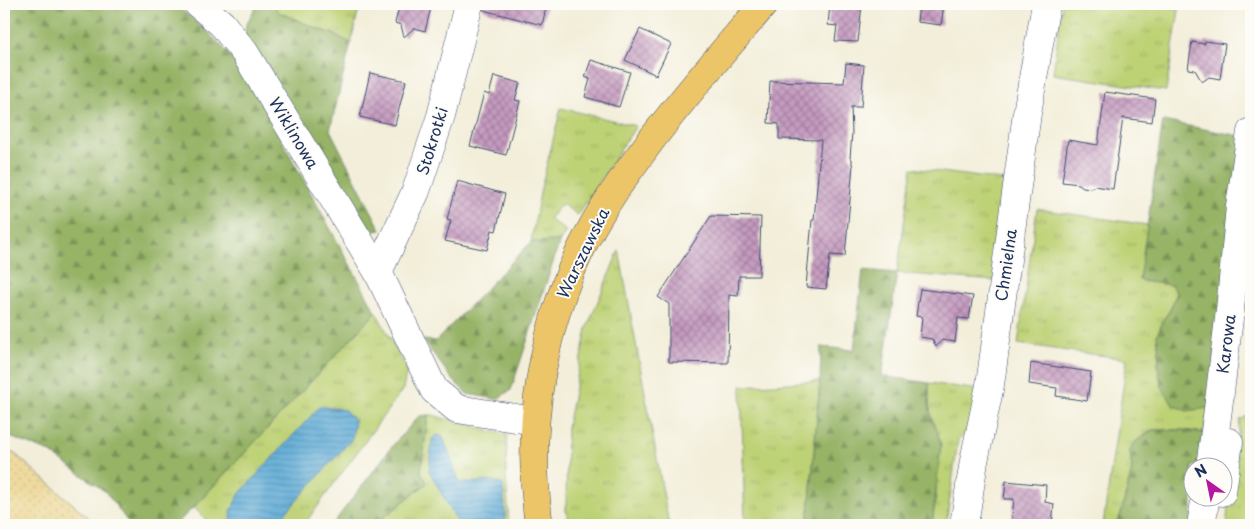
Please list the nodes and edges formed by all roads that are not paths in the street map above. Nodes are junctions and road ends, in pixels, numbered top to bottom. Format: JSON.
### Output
{"nodes":[{"id":1,"x":198,"y":4,"type":"edge"},
{"id":2,"x":469,"y":4,"type":"edge"},
{"id":3,"x":764,"y":4,"type":"edge"},
{"id":4,"x":1046,"y":4,"type":"edge"},
{"id":5,"x":1251,"y":132,"type":"edge"},
{"id":6,"x":378,"y":272,"type":"junction"},
{"id":7,"x":1251,"y":281,"type":"edge"},
{"id":8,"x":535,"y":421,"type":"junction"},
{"id":9,"x":1211,"y":456,"type":"edge"},
{"id":10,"x":1227,"y":456,"type":"edge"},
{"id":11,"x":1205,"y":506,"type":"edge"},
{"id":12,"x":1221,"y":506,"type":"edge"},
{"id":13,"x":539,"y":525,"type":"edge"},
{"id":14,"x":964,"y":525,"type":"edge"},
{"id":15,"x":1202,"y":525,"type":"edge"},
{"id":16,"x":1218,"y":525,"type":"edge"}],
"edges":[{"from":1,"to":6,"type":"street","name":"Wiklinowa"},
{"from":2,"to":6,"type":"street","name":"Stokrotki"},
{"from":3,"to":8,"type":"main road","name":"Warszawska"},
{"from":4,"to":14,"type":"street","name":"Chmielna"},
{"from":5,"to":9,"type":"street","name":"Karowa"},
{"from":6,"to":8,"type":"street","name":"Wiklinowa"},
{"from":7,"to":10,"type":"street"},
{"from":8,"to":13,"type":"main road","name":"Warszawska"},
{"from":11,"to":15,"type":"street"},
{"from":12,"to":16,"type":"street"}]}
